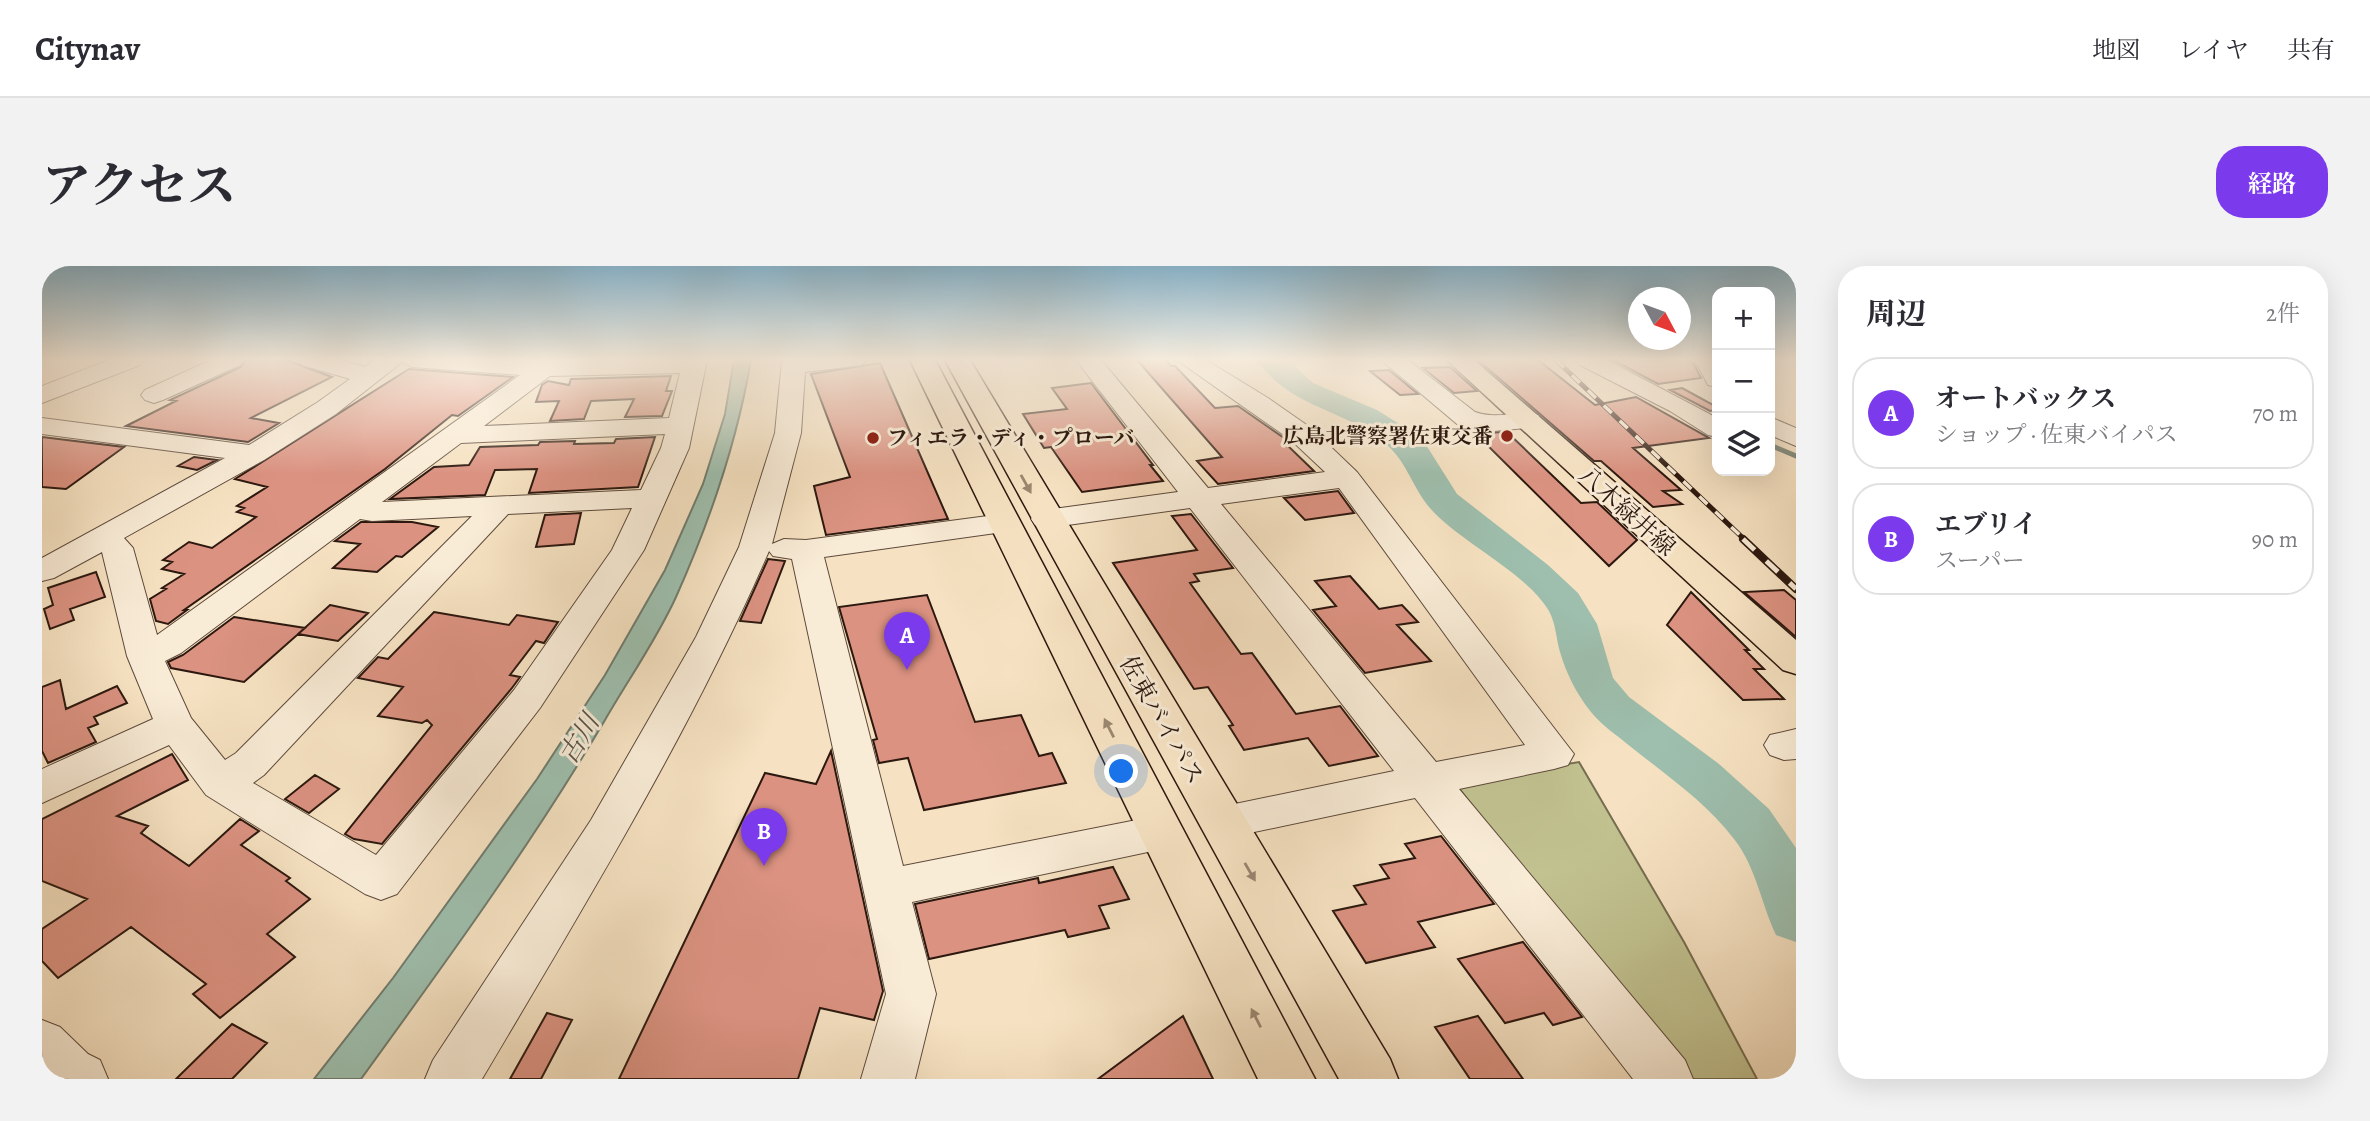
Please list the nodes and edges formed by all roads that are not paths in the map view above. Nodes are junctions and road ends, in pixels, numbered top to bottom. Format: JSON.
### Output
{"nodes":[{"id":1,"x":340,"y":398,"type":"edge"},
{"id":2,"x":504,"y":398,"type":"edge"},
{"id":3,"x":687,"y":398,"type":"edge"},
{"id":4,"x":791,"y":398,"type":"edge"},
{"id":5,"x":941,"y":398,"type":"edge"},
{"id":6,"x":978,"y":398,"type":"edge"},
{"id":7,"x":1118,"y":398,"type":"edge"},
{"id":8,"x":1251,"y":398,"type":"edge"},
{"id":9,"x":1441,"y":398,"type":"edge"},
{"id":10,"x":1503,"y":398,"type":"edge"},
{"id":11,"x":1661,"y":398,"type":"edge"},
{"id":12,"x":1775,"y":409,"type":"edge"},
{"id":13,"x":1690,"y":413,"type":"junction"},
{"id":14,"x":1796,"y":413,"type":"edge"},
{"id":15,"x":1655,"y":420,"type":"dead end"},
{"id":16,"x":1529,"y":421,"type":"junction"},
{"id":17,"x":680,"y":425,"type":"junction"},
{"id":18,"x":42,"y":426,"type":"edge"},
{"id":19,"x":1712,"y":426,"type":"edge"},
{"id":20,"x":1775,"y":428,"type":"edge"},
{"id":21,"x":456,"y":435,"type":"junction"},
{"id":22,"x":1796,"y":438,"type":"edge"},
{"id":23,"x":1775,"y":444,"type":"edge"},
{"id":24,"x":1796,"y":452,"type":"edge"},
{"id":25,"x":254,"y":454,"type":"junction"},
{"id":26,"x":1347,"y":478,"type":"junction"},
{"id":27,"x":1197,"y":497,"type":"junction"},
{"id":28,"x":651,"y":498,"type":"junction"},
{"id":29,"x":499,"y":506,"type":"junction"},
{"id":30,"x":354,"y":509,"type":"junction"},
{"id":31,"x":1046,"y":519,"type":"junction"},
{"id":32,"x":1003,"y":523,"type":"junction"},
{"id":33,"x":104,"y":538,"type":"junction"},
{"id":34,"x":755,"y":547,"type":"junction"},
{"id":35,"x":806,"y":550,"type":"junction"},
{"id":36,"x":42,"y":571,"type":"edge"},
{"id":37,"x":145,"y":656,"type":"junction"},
{"id":38,"x":1796,"y":661,"type":"edge"},
{"id":39,"x":175,"y":725,"type":"junction"},
{"id":40,"x":1425,"y":779,"type":"junction"},
{"id":41,"x":221,"y":784,"type":"junction"},
{"id":42,"x":42,"y":787,"type":"edge"},
{"id":43,"x":1221,"y":822,"type":"junction"},
{"id":44,"x":1162,"y":832,"type":"junction"},
{"id":45,"x":887,"y":888,"type":"junction"},
{"id":46,"x":42,"y":1045,"type":"edge"},
{"id":47,"x":81,"y":1079,"type":"edge"},
{"id":48,"x":452,"y":1079,"type":"edge"},
{"id":49,"x":888,"y":1079,"type":"edge"},
{"id":50,"x":1287,"y":1079,"type":"edge"},
{"id":51,"x":1370,"y":1079,"type":"edge"},
{"id":52,"x":1666,"y":1079,"type":"edge"}],
"edges":[{"from":1,"to":25,"type":"street"},
{"from":2,"to":21,"type":"street"},
{"from":3,"to":17,"type":"street"},
{"from":4,"to":34,"type":"street"},
{"from":5,"to":32,"type":"main road","name":"佐東バイパス"},
{"from":6,"to":31,"type":"main road","name":"佐東バイパス","one_way":true},
{"from":7,"to":27,"type":"street"},
{"from":8,"to":26,"type":"street"},
{"from":9,"to":16,"type":"street"},
{"from":10,"to":16,"type":"main road","name":"八木緑井線"},
{"from":11,"to":13,"type":"street"},
{"from":12,"to":14,"type":"street"},
{"from":13,"to":15,"type":"street"},
{"from":13,"to":19,"type":"street"},
{"from":16,"to":38,"type":"main road","name":"八木緑井線"},
{"from":17,"to":21,"type":"street"},
{"from":17,"to":28,"type":"street"},
{"from":18,"to":25,"type":"street"},
{"from":20,"to":22,"type":"street"},
{"from":21,"to":30,"type":"street"},
{"from":23,"to":24,"type":"street"},
{"from":25,"to":33,"type":"street"},
{"from":26,"to":27,"type":"street"},
{"from":26,"to":40,"type":"street"},
{"from":27,"to":31,"type":"street"},
{"from":27,"to":40,"type":"street"},
{"from":28,"to":29,"type":"street"},
{"from":28,"to":41,"type":"street"},
{"from":29,"to":30,"type":"street"},
{"from":29,"to":41,"type":"street"},
{"from":30,"to":37,"type":"street"},
{"from":31,"to":43,"type":"main road","name":"佐東バイパス"},
{"from":32,"to":35,"type":"street"},
{"from":44,"to":32,"type":"main road","name":"佐東バイパス","one_way":true},
{"from":33,"to":36,"type":"street"},
{"from":33,"to":37,"type":"street"},
{"from":34,"to":35,"type":"street"},
{"from":34,"to":48,"type":"street"},
{"from":35,"to":45,"type":"street"},
{"from":37,"to":39,"type":"street"},
{"from":39,"to":41,"type":"street"},
{"from":39,"to":42,"type":"street"},
{"from":40,"to":43,"type":"street"},
{"from":40,"to":52,"type":"street"},
{"from":43,"to":51,"type":"main road","name":"佐東バイパス","one_way":true},
{"from":44,"to":45,"type":"street"},
{"from":50,"to":44,"type":"main road","name":"佐東バイパス","one_way":true},
{"from":45,"to":49,"type":"street"},
{"from":46,"to":47,"type":"street"}]}
